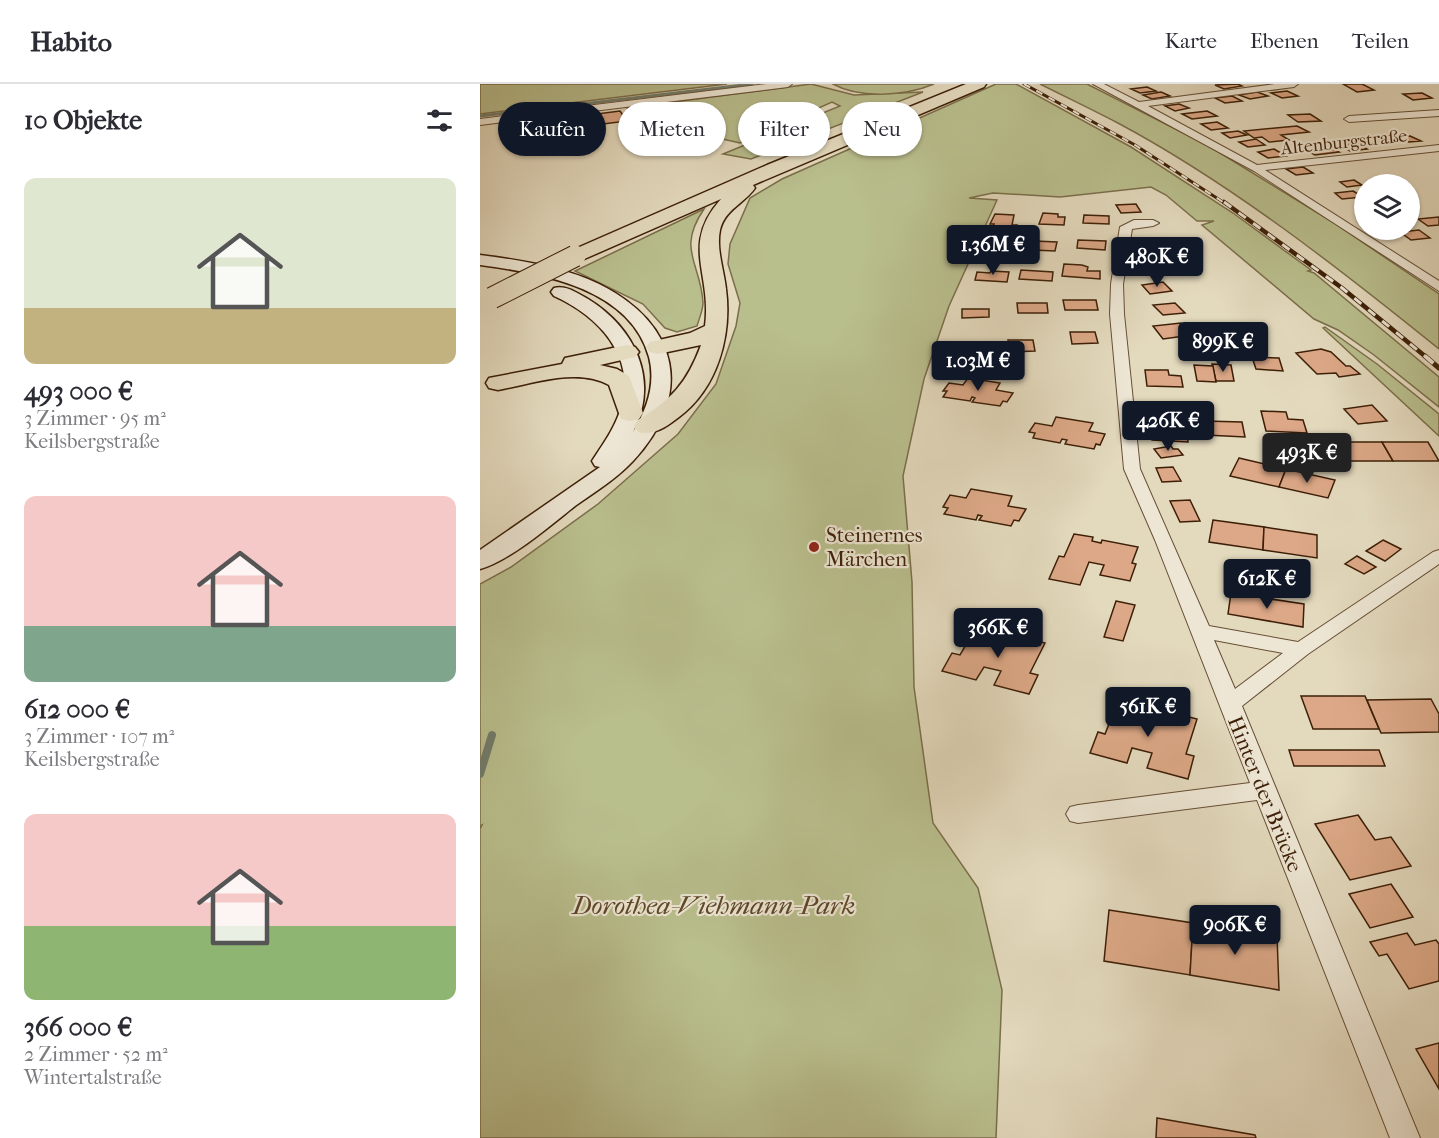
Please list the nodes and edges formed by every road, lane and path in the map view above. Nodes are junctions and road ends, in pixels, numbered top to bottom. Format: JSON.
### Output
{"nodes":[{"id":1,"x":788,"y":84,"type":"edge"},
{"id":2,"x":957,"y":84,"type":"edge"},
{"id":3,"x":1097,"y":84,"type":"edge"},
{"id":4,"x":1294,"y":84,"type":"edge"},
{"id":5,"x":978,"y":85,"type":"edge"},
{"id":6,"x":1281,"y":85,"type":"edge"},
{"id":7,"x":1137,"y":105,"type":"junction"},
{"id":8,"x":1439,"y":114,"type":"edge"},
{"id":9,"x":1349,"y":119,"type":"dead end"},
{"id":10,"x":480,"y":122,"type":"edge"},
{"id":11,"x":1439,"y":148,"type":"edge"},
{"id":12,"x":795,"y":160,"type":"junction"},
{"id":13,"x":1253,"y":168,"type":"junction"},
{"id":14,"x":1153,"y":223,"type":"dead end"},
{"id":15,"x":565,"y":254,"type":"junction"},
{"id":16,"x":480,"y":260,"type":"edge"},
{"id":17,"x":480,"y":272,"type":"edge"},
{"id":18,"x":1439,"y":287,"type":"edge"},
{"id":19,"x":484,"y":297,"type":"edge"},
{"id":20,"x":716,"y":329,"type":"junction"},
{"id":21,"x":658,"y":347,"type":"junction"},
{"id":22,"x":627,"y":352,"type":"junction"},
{"id":23,"x":489,"y":386,"type":"edge"},
{"id":24,"x":639,"y":420,"type":"junction"},
{"id":25,"x":1439,"y":556,"type":"edge"},
{"id":26,"x":480,"y":561,"type":"edge"},
{"id":27,"x":1200,"y":631,"type":"junction"},
{"id":28,"x":1301,"y":649,"type":"junction"},
{"id":29,"x":1229,"y":705,"type":"junction"},
{"id":30,"x":1263,"y":789,"type":"junction"},
{"id":31,"x":1078,"y":814,"type":"dead end"},
{"id":32,"x":1405,"y":1138,"type":"edge"}],
"edges":[{"from":1,"to":10,"type":"street"},
{"from":2,"to":15,"type":"highway"},
{"from":3,"to":7,"type":"street"},
{"from":4,"to":6,"type":"street"},
{"from":5,"to":12,"type":"highway"},
{"from":6,"to":7,"type":"street"},
{"from":7,"to":13,"type":"street"},
{"from":8,"to":9,"type":"street"},
{"from":11,"to":13,"type":"street","name":"Altenburgstraße"},
{"from":12,"to":15,"type":"highway"},
{"from":12,"to":20,"type":"highway"},
{"from":13,"to":18,"type":"street"},
{"from":14,"to":27,"type":"street","name":"Hinter der Brücke"},
{"from":15,"to":19,"type":"highway","bridge":true},
{"from":16,"to":21,"type":"main road"},
{"from":17,"to":22,"type":"main road"},
{"from":20,"to":21,"type":"highway"},
{"from":20,"to":24,"type":"highway"},
{"from":21,"to":22,"type":"main road"},
{"from":21,"to":24,"type":"main road"},
{"from":22,"to":23,"type":"highway"},
{"from":22,"to":24,"type":"main road"},
{"from":23,"to":24,"type":"highway"},
{"from":24,"to":26,"type":"main road"},
{"from":25,"to":28,"type":"street"},
{"from":27,"to":28,"type":"street"},
{"from":27,"to":29,"type":"street","name":"Hinter der Brücke"},
{"from":28,"to":29,"type":"street"},
{"from":29,"to":30,"type":"street","name":"Hinter der Brücke"},
{"from":30,"to":31,"type":"street"},
{"from":30,"to":32,"type":"street","name":"Hinter der Brücke"}]}
